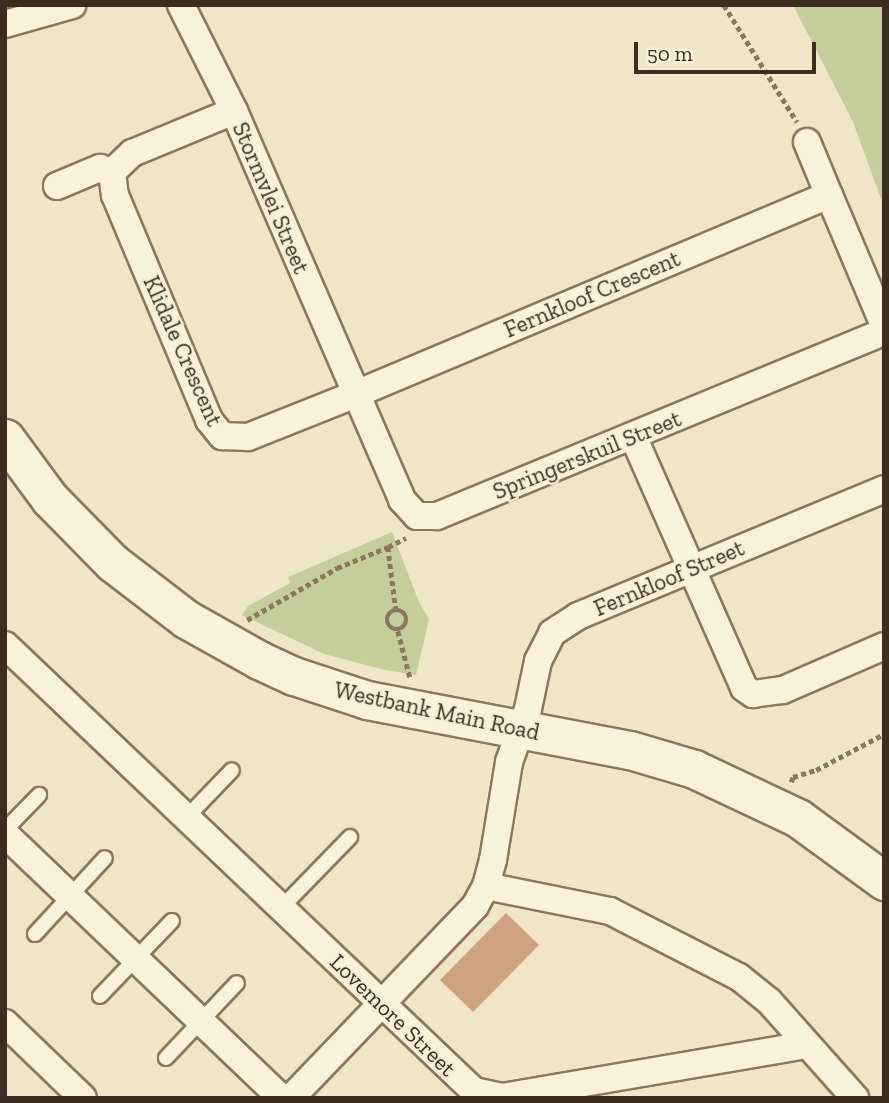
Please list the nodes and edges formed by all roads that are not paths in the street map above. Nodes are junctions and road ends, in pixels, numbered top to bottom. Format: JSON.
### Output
{"nodes":[{"id":1,"x":72,"y":5,"type":"edge"},
{"id":2,"x":181,"y":5,"type":"edge"},
{"id":3,"x":5,"y":24,"type":"edge"},
{"id":4,"x":234,"y":111,"type":"junction"},
{"id":5,"x":807,"y":142,"type":"road end"},
{"id":6,"x":112,"y":172,"type":"junction"},
{"id":7,"x":57,"y":186,"type":"dead end"},
{"id":8,"x":829,"y":195,"type":"junction"},
{"id":9,"x":884,"y":325,"type":"edge"},
{"id":10,"x":884,"y":332,"type":"edge"},
{"id":11,"x":356,"y":394,"type":"junction"},
{"id":12,"x":633,"y":436,"type":"junction"},
{"id":13,"x":5,"y":439,"type":"edge"},
{"id":14,"x":884,"y":489,"type":"edge"},
{"id":15,"x":689,"y":568,"type":"junction"},
{"id":16,"x":5,"y":645,"type":"edge"},
{"id":17,"x":884,"y":646,"type":"edge"},
{"id":18,"x":521,"y":730,"type":"junction"},
{"id":19,"x":232,"y":770,"type":"dead end"},
{"id":20,"x":39,"y":795,"type":"dead end"},
{"id":21,"x":187,"y":818,"type":"junction"},
{"id":22,"x":5,"y":832,"type":"edge"},
{"id":23,"x":351,"y":837,"type":"dead end"},
{"id":24,"x":105,"y":858,"type":"dead end"},
{"id":25,"x":884,"y":881,"type":"edge"},
{"id":26,"x":486,"y":886,"type":"junction"},
{"id":27,"x":70,"y":896,"type":"junction"},
{"id":28,"x":281,"y":908,"type":"junction"},
{"id":29,"x":172,"y":921,"type":"dead end"},
{"id":30,"x":35,"y":934,"type":"dead end"},
{"id":31,"x":134,"y":959,"type":"junction"},
{"id":32,"x":237,"y":983,"type":"dead end"},
{"id":33,"x":100,"y":996,"type":"dead end"},
{"id":34,"x":381,"y":1003,"type":"junction"},
{"id":35,"x":201,"y":1021,"type":"junction"},
{"id":36,"x":5,"y":1023,"type":"edge"},
{"id":37,"x":806,"y":1045,"type":"junction"},
{"id":38,"x":166,"y":1058,"type":"dead end"},
{"id":39,"x":83,"y":1098,"type":"edge"},
{"id":40,"x":281,"y":1098,"type":"edge"},
{"id":41,"x":290,"y":1098,"type":"edge"},
{"id":42,"x":855,"y":1098,"type":"edge"}],
"edges":[{"from":1,"to":3,"type":"street"},
{"from":2,"to":4,"type":"street","name":"Stormvlei Street"},
{"from":4,"to":6,"type":"street"},
{"from":4,"to":11,"type":"street","name":"Stormvlei Street"},
{"from":5,"to":8,"type":"street"},
{"from":6,"to":7,"type":"street"},
{"from":6,"to":11,"type":"street","name":"Klidale Crescent"},
{"from":8,"to":9,"type":"street"},
{"from":8,"to":11,"type":"street","name":"Fernkloof Crescent"},
{"from":10,"to":12,"type":"street","name":"Springerskuil Street"},
{"from":11,"to":12,"type":"street","name":"Springerskuil Street"},
{"from":12,"to":15,"type":"street"},
{"from":13,"to":18,"type":"street","name":"Westbank Main Road"},
{"from":14,"to":15,"type":"street","name":"Fernkloof Street"},
{"from":15,"to":17,"type":"street"},
{"from":15,"to":18,"type":"street","name":"Fernkloof Street"},
{"from":16,"to":21,"type":"street","name":"Lovemore Street"},
{"from":18,"to":25,"type":"street","name":"Westbank Main Road"},
{"from":18,"to":26,"type":"street","name":"Fernkloof Street"},
{"from":19,"to":21,"type":"lane"},
{"from":20,"to":22,"type":"lane"},
{"from":21,"to":28,"type":"street","name":"Lovemore Street"},
{"from":22,"to":27,"type":"street"},
{"from":23,"to":28,"type":"lane"},
{"from":24,"to":27,"type":"lane"},
{"from":26,"to":34,"type":"street"},
{"from":26,"to":37,"type":"street"},
{"from":27,"to":30,"type":"lane"},
{"from":27,"to":31,"type":"street"},
{"from":28,"to":34,"type":"street","name":"Lovemore Street"},
{"from":29,"to":31,"type":"lane"},
{"from":31,"to":33,"type":"lane"},
{"from":31,"to":35,"type":"street"},
{"from":32,"to":35,"type":"lane"},
{"from":34,"to":37,"type":"street","name":"Lovemore Street"},
{"from":34,"to":41,"type":"street"},
{"from":35,"to":38,"type":"lane"},
{"from":35,"to":40,"type":"street"},
{"from":36,"to":39,"type":"street"},
{"from":37,"to":42,"type":"street"}]}
